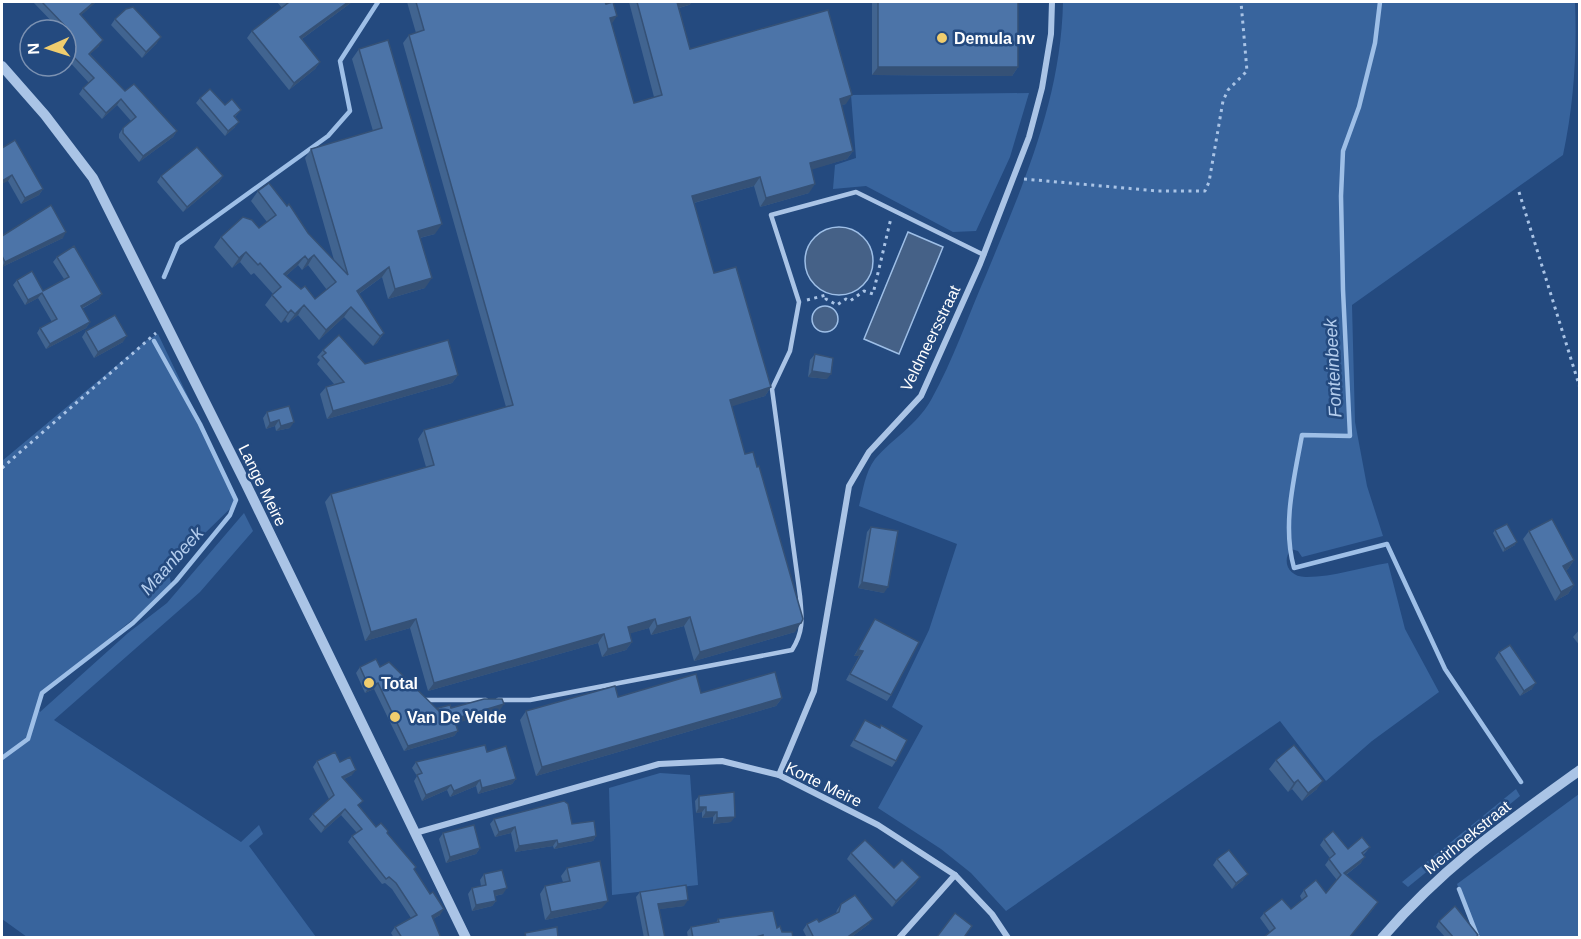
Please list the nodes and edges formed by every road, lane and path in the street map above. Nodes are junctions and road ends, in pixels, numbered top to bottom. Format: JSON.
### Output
{"nodes":[{"id":1,"x":1052,"y":2,"type":"edge"},
{"id":2,"x":1240,"y":2,"type":"edge"},
{"id":3,"x":2,"y":66,"type":"edge"},
{"id":4,"x":1014,"y":177,"type":"junction"},
{"id":5,"x":1519,"y":192,"type":"dead end"},
{"id":6,"x":891,"y":216,"type":"dead end"},
{"id":7,"x":984,"y":255,"type":"junction"},
{"id":8,"x":799,"y":302,"type":"junction"},
{"id":9,"x":166,"y":324,"type":"junction"},
{"id":10,"x":1580,"y":388,"type":"edge"},
{"id":11,"x":2,"y":468,"type":"edge"},
{"id":12,"x":422,"y":699,"type":"edge"},
{"id":13,"x":1580,"y":770,"type":"edge"},
{"id":14,"x":779,"y":776,"type":"junction"},
{"id":15,"x":414,"y":833,"type":"junction"},
{"id":16,"x":954,"y":875,"type":"junction"},
{"id":17,"x":466,"y":938,"type":"edge"},
{"id":18,"x":899,"y":938,"type":"edge"},
{"id":19,"x":1008,"y":938,"type":"edge"},
{"id":20,"x":1382,"y":938,"type":"edge"}],
"edges":[{"from":1,"to":4,"type":"street","name":"Veldmeersstraat"},
{"from":2,"to":4,"type":"path"},
{"from":3,"to":9,"type":"street","name":"Lange Meire"},
{"from":4,"to":7,"type":"street","name":"Veldmeersstraat"},
{"from":5,"to":10,"type":"path"},
{"from":6,"to":8,"type":"path"},
{"from":7,"to":8,"type":"lane"},
{"from":7,"to":14,"type":"street","name":"Veldmeersstraat"},
{"from":8,"to":12,"type":"lane"},
{"from":9,"to":11,"type":"path"},
{"from":9,"to":15,"type":"street","name":"Lange Meire"},
{"from":13,"to":20,"type":"street","name":"Meirhoekstraat"},
{"from":14,"to":15,"type":"street","name":"Korte Meire"},
{"from":14,"to":16,"type":"street","name":"Korte Meire"},
{"from":15,"to":17,"type":"street","name":"Lange Meire"},
{"from":16,"to":18,"type":"street"},
{"from":16,"to":19,"type":"street","name":"Korte Meire"}]}
